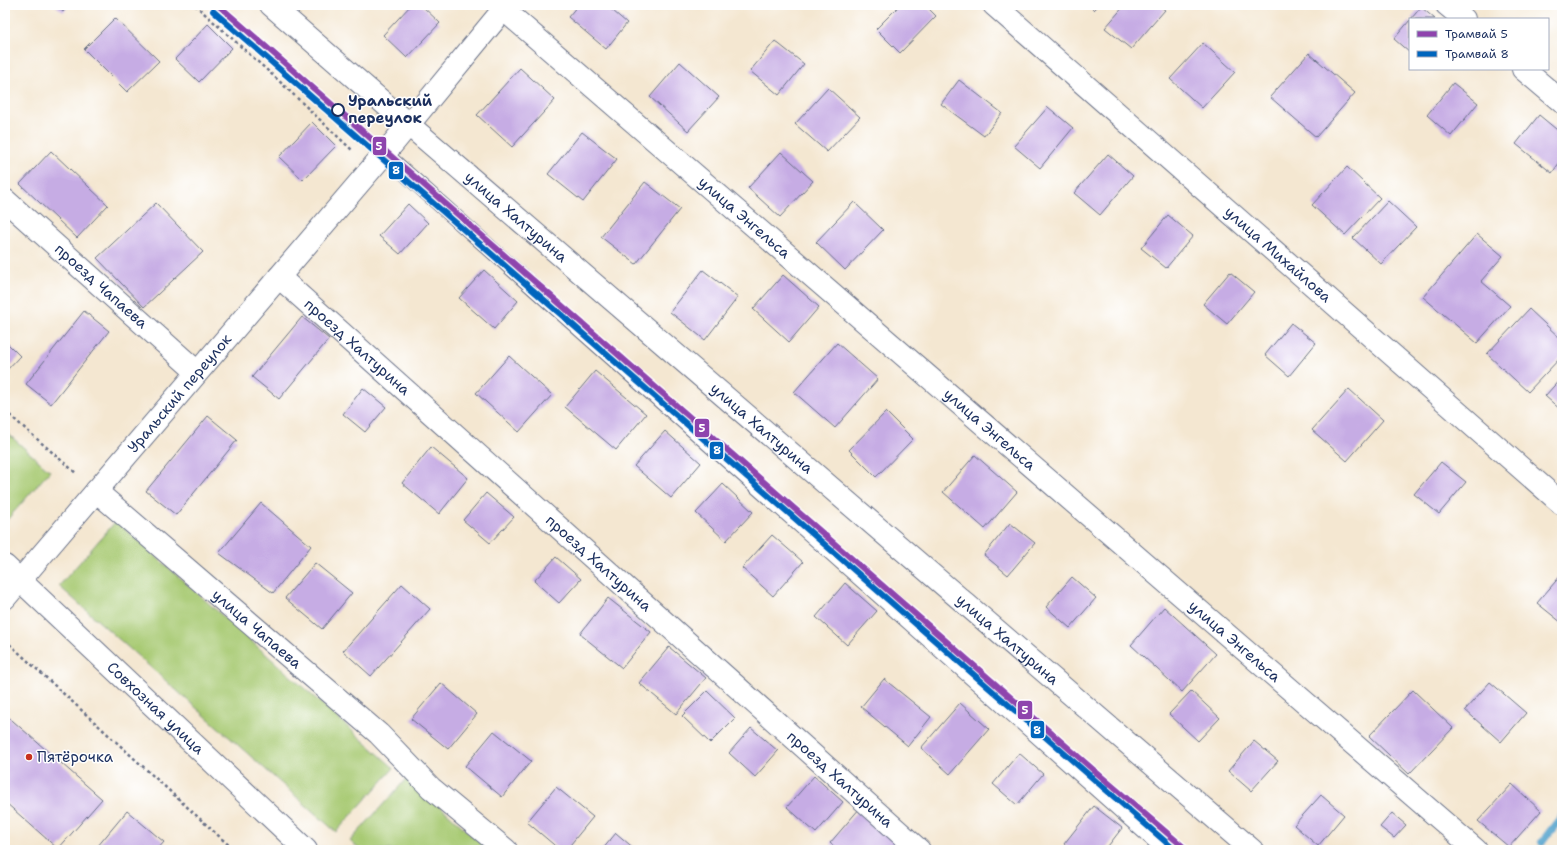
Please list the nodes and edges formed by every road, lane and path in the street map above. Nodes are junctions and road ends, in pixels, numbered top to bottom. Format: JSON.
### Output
{"nodes":[{"id":1,"x":195,"y":5,"type":"edge"},
{"id":2,"x":271,"y":5,"type":"edge"},
{"id":3,"x":994,"y":5,"type":"edge"},
{"id":4,"x":1447,"y":5,"type":"edge"},
{"id":5,"x":505,"y":7,"type":"edge"},
{"id":6,"x":1463,"y":18,"type":"edge"},
{"id":7,"x":1524,"y":70,"type":"edge"},
{"id":8,"x":1562,"y":102,"type":"edge"},
{"id":9,"x":409,"y":125,"type":"junction"},
{"id":10,"x":354,"y":151,"type":"dead end"},
{"id":11,"x":384,"y":154,"type":"junction"},
{"id":12,"x":5,"y":200,"type":"edge"},
{"id":13,"x":279,"y":277,"type":"junction"},
{"id":14,"x":197,"y":372,"type":"junction"},
{"id":15,"x":5,"y":411,"type":"edge"},
{"id":16,"x":96,"y":491,"type":"junction"},
{"id":17,"x":1562,"y":504,"type":"edge"},
{"id":18,"x":13,"y":573,"type":"edge"},
{"id":19,"x":5,"y":598,"type":"edge"},
{"id":20,"x":5,"y":640,"type":"edge"},
{"id":21,"x":234,"y":850,"type":"edge"},
{"id":22,"x":306,"y":850,"type":"edge"},
{"id":23,"x":506,"y":850,"type":"edge"},
{"id":24,"x":919,"y":850,"type":"edge"},
{"id":25,"x":1166,"y":850,"type":"edge"},
{"id":26,"x":1252,"y":850,"type":"edge"},
{"id":27,"x":1476,"y":850,"type":"edge"}],
"edges":[{"from":1,"to":10,"type":"path"},
{"from":2,"to":9,"type":"street","name":"улица Халтурина"},
{"from":3,"to":17,"type":"street","name":"улица Михайлова"},
{"from":4,"to":6,"type":"street"},
{"from":5,"to":9,"type":"street","name":"Уральский переулок"},
{"from":5,"to":27,"type":"street","name":"улица Энгельса"},
{"from":7,"to":8,"type":"street"},
{"from":9,"to":11,"type":"street","name":"Уральский переулок"},
{"from":9,"to":26,"type":"street","name":"улица Халтурина"},
{"from":11,"to":13,"type":"street","name":"Уральский переулок"},
{"from":11,"to":25,"type":"lane"},
{"from":12,"to":14,"type":"street","name":"проезд Чапаева"},
{"from":13,"to":14,"type":"street","name":"Уральский переулок"},
{"from":13,"to":24,"type":"street","name":"проезд Халтурина"},
{"from":14,"to":16,"type":"street","name":"Уральский переулок"},
{"from":15,"to":16,"type":"path"},
{"from":16,"to":18,"type":"street","name":"Уральский переулок"},
{"from":16,"to":23,"type":"street","name":"улица Чапаева"},
{"from":18,"to":19,"type":"street","name":"Уральский переулок"},
{"from":18,"to":22,"type":"street","name":"Совхозная улица"},
{"from":20,"to":21,"type":"path"}]}
